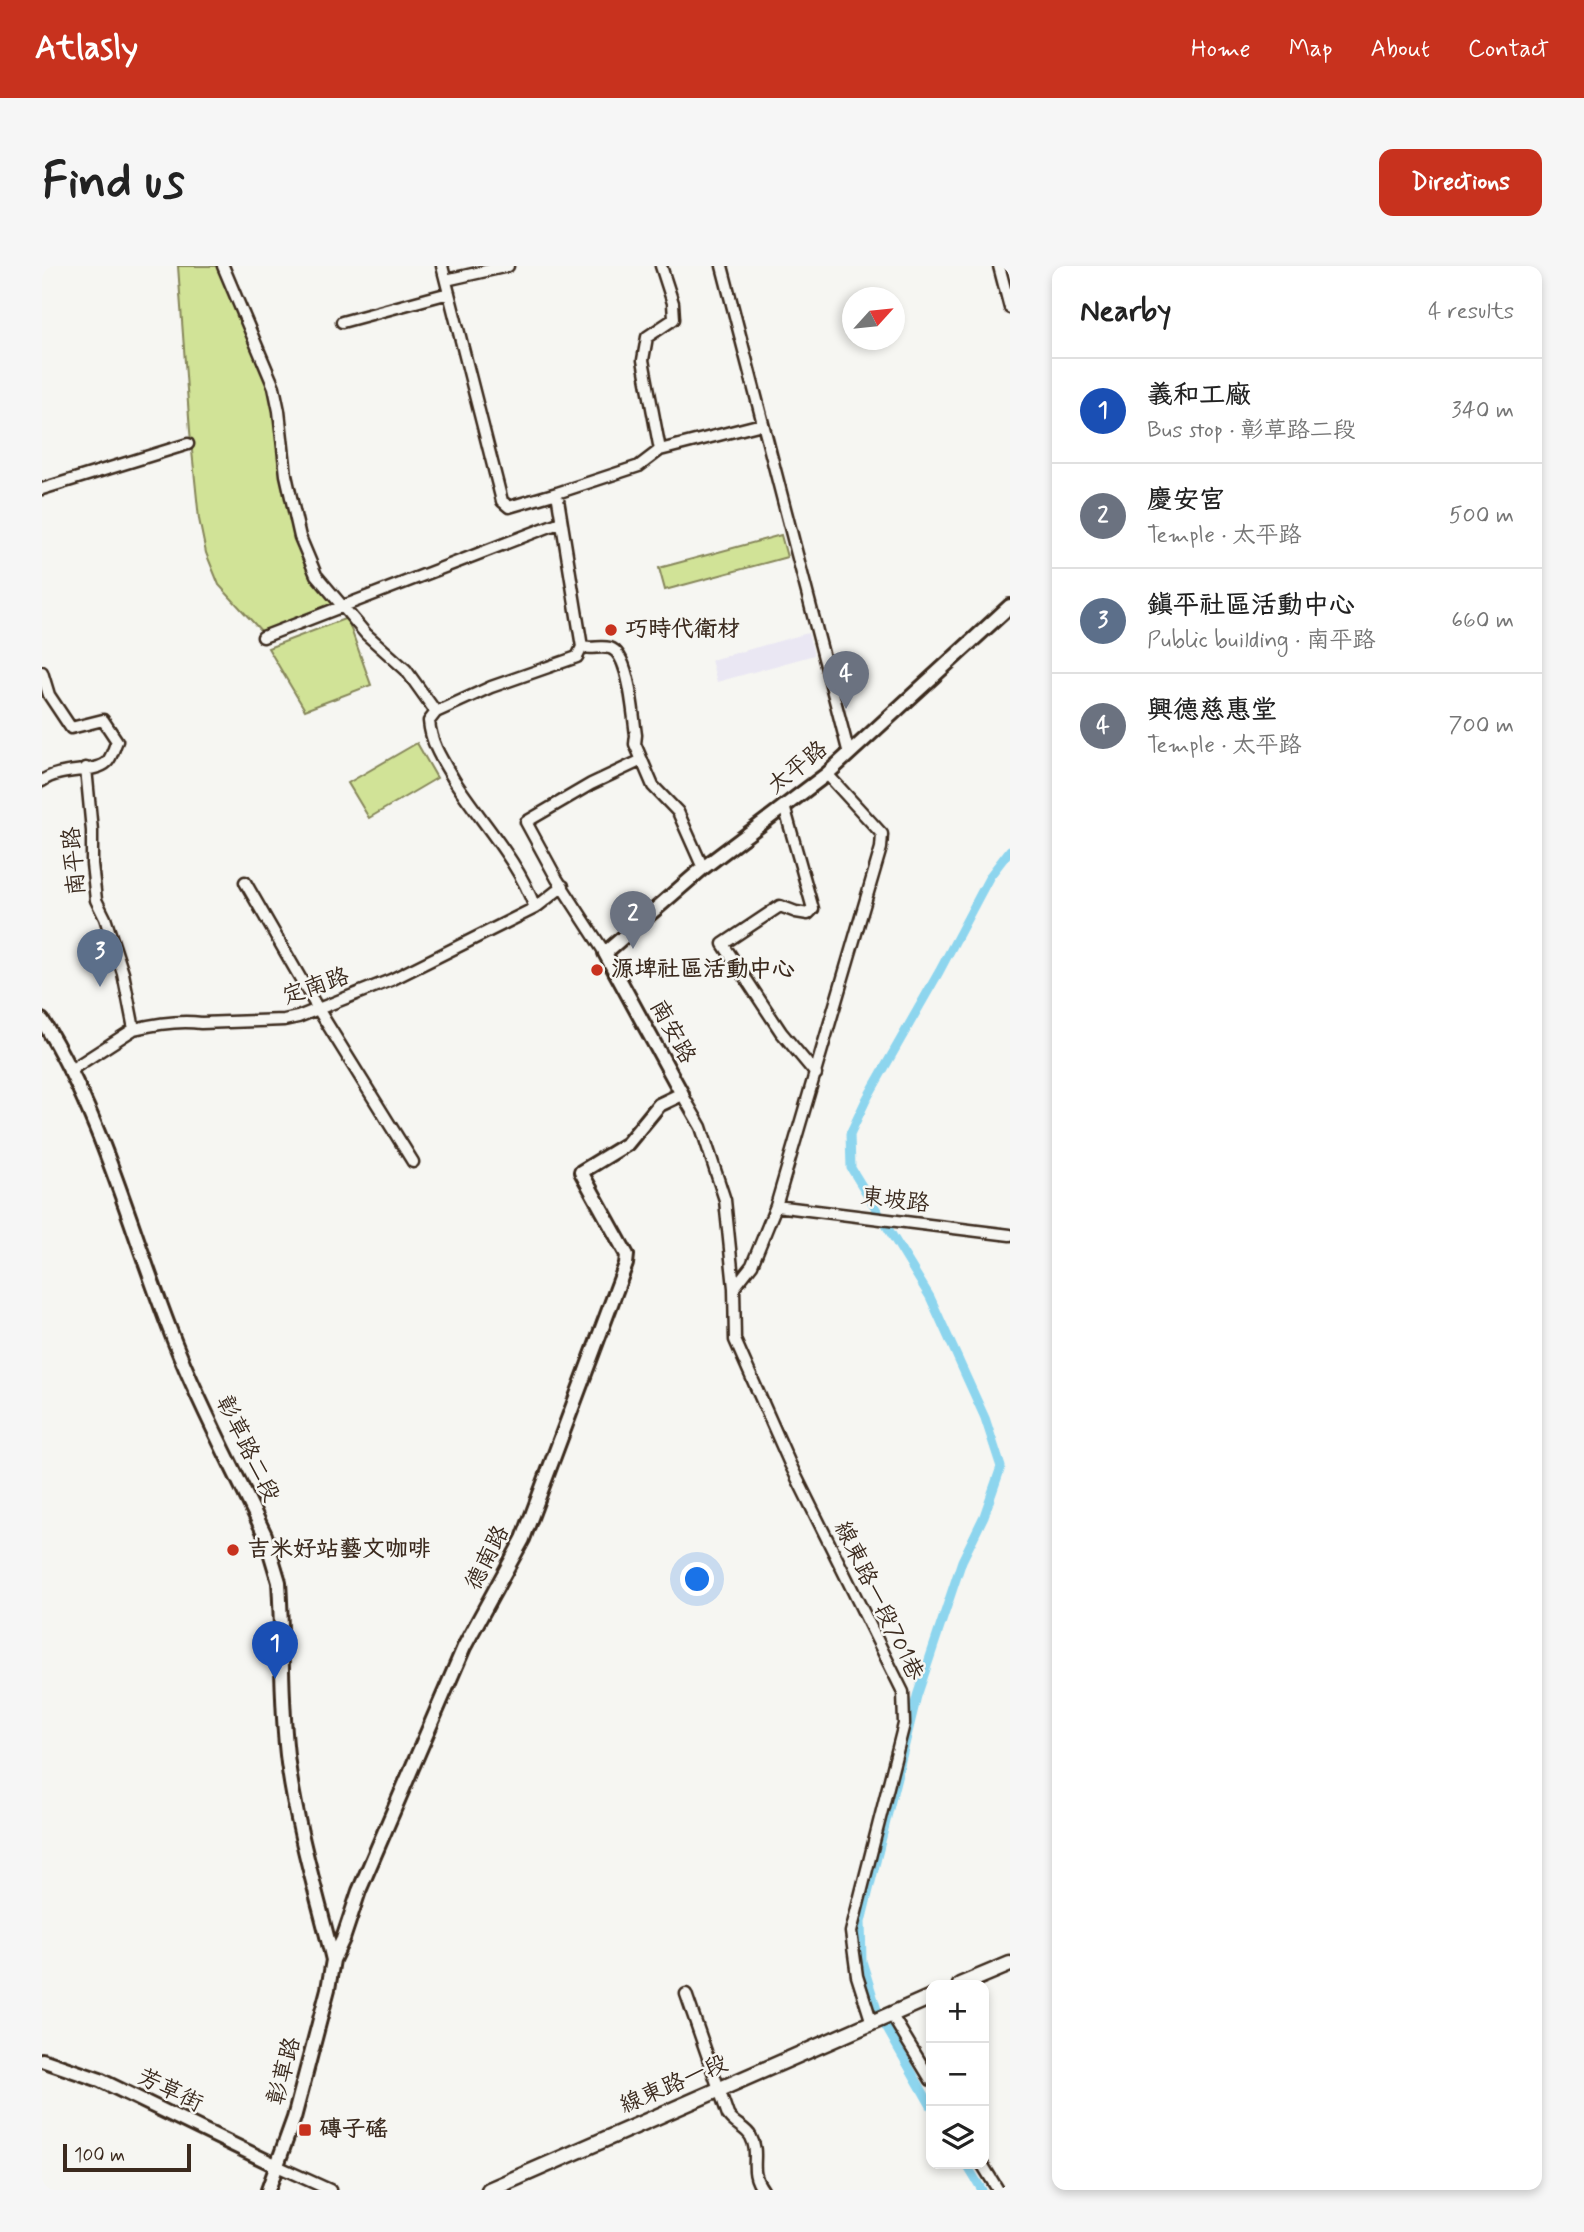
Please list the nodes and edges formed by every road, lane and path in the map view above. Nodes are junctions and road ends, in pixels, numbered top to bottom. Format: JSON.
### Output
{"nodes":[{"id":1,"x":223,"y":266,"type":"edge"},
{"id":2,"x":442,"y":266,"type":"edge"},
{"id":3,"x":508,"y":266,"type":"edge"},
{"id":4,"x":661,"y":266,"type":"edge"},
{"id":5,"x":722,"y":266,"type":"edge"},
{"id":6,"x":999,"y":266,"type":"edge"},
{"id":7,"x":446,"y":280,"type":"junction"},
{"id":8,"x":449,"y":293,"type":"junction"},
{"id":9,"x":1010,"y":308,"type":"edge"},
{"id":10,"x":342,"y":322,"type":"dead end"},
{"id":11,"x":762,"y":424,"type":"junction"},
{"id":12,"x":188,"y":444,"type":"dead end"},
{"id":13,"x":660,"y":450,"type":"junction"},
{"id":14,"x":42,"y":489,"type":"edge"},
{"id":15,"x":557,"y":493,"type":"junction"},
{"id":16,"x":561,"y":522,"type":"junction"},
{"id":17,"x":1010,"y":606,"type":"edge"},
{"id":18,"x":343,"y":607,"type":"junction"},
{"id":19,"x":263,"y":637,"type":"dead end"},
{"id":20,"x":582,"y":646,"type":"junction"},
{"id":21,"x":42,"y":671,"type":"edge"},
{"id":22,"x":436,"y":712,"type":"junction"},
{"id":23,"x":849,"y":754,"type":"junction"},
{"id":24,"x":642,"y":760,"type":"junction"},
{"id":25,"x":86,"y":768,"type":"junction"},
{"id":26,"x":827,"y":774,"type":"junction"},
{"id":27,"x":42,"y":781,"type":"edge"},
{"id":28,"x":784,"y":806,"type":"junction"},
{"id":29,"x":703,"y":868,"type":"junction"},
{"id":30,"x":245,"y":882,"type":"dead end"},
{"id":31,"x":563,"y":886,"type":"junction"},
{"id":32,"x":535,"y":908,"type":"junction"},
{"id":33,"x":605,"y":953,"type":"junction"},
{"id":34,"x":318,"y":1009,"type":"junction"},
{"id":35,"x":42,"y":1020,"type":"edge"},
{"id":36,"x":134,"y":1028,"type":"junction"},
{"id":37,"x":69,"y":1070,"type":"junction"},
{"id":38,"x":816,"y":1073,"type":"junction"},
{"id":39,"x":681,"y":1094,"type":"junction"},
{"id":40,"x":413,"y":1162,"type":"dead end"},
{"id":41,"x":776,"y":1206,"type":"junction"},
{"id":42,"x":1010,"y":1234,"type":"edge"},
{"id":43,"x":734,"y":1288,"type":"junction"},
{"id":44,"x":333,"y":1960,"type":"junction"},
{"id":45,"x":1010,"y":1964,"type":"edge"},
{"id":46,"x":972,"y":1980,"type":"edge"},
{"id":47,"x":686,"y":1994,"type":"dead end"},
{"id":48,"x":926,"y":1999,"type":"edge"},
{"id":49,"x":891,"y":2014,"type":"junction"},
{"id":50,"x":874,"y":2022,"type":"junction"},
{"id":51,"x":42,"y":2060,"type":"edge"},
{"id":52,"x":926,"y":2072,"type":"edge"},
{"id":53,"x":720,"y":2090,"type":"junction"},
{"id":54,"x":277,"y":2166,"type":"junction"},
{"id":55,"x":985,"y":2169,"type":"edge"},
{"id":56,"x":268,"y":2190,"type":"edge"},
{"id":57,"x":330,"y":2190,"type":"edge"},
{"id":58,"x":489,"y":2190,"type":"edge"},
{"id":59,"x":763,"y":2190,"type":"edge"},
{"id":60,"x":998,"y":2190,"type":"edge"}],
"edges":[{"from":1,"to":18,"type":"street"},
{"from":2,"to":7,"type":"street"},
{"from":3,"to":7,"type":"street"},
{"from":4,"to":13,"type":"street"},
{"from":5,"to":11,"type":"street"},
{"from":6,"to":9,"type":"street"},
{"from":7,"to":8,"type":"street"},
{"from":8,"to":10,"type":"street"},
{"from":8,"to":15,"type":"street"},
{"from":11,"to":13,"type":"street"},
{"from":11,"to":23,"type":"street"},
{"from":12,"to":14,"type":"street"},
{"from":13,"to":15,"type":"street"},
{"from":15,"to":16,"type":"street"},
{"from":16,"to":18,"type":"street"},
{"from":16,"to":20,"type":"street"},
{"from":17,"to":23,"type":"street","name":"太平路"},
{"from":18,"to":19,"type":"street"},
{"from":18,"to":22,"type":"street"},
{"from":20,"to":22,"type":"street"},
{"from":20,"to":24,"type":"street"},
{"from":21,"to":25,"type":"street"},
{"from":22,"to":32,"type":"street"},
{"from":23,"to":26,"type":"street","name":"太平路"},
{"from":24,"to":29,"type":"street"},
{"from":24,"to":31,"type":"street"},
{"from":25,"to":27,"type":"street"},
{"from":25,"to":36,"type":"street","name":"南平路"},
{"from":26,"to":28,"type":"street","name":"太平路"},
{"from":26,"to":38,"type":"street"},
{"from":28,"to":29,"type":"street","name":"太平路"},
{"from":28,"to":38,"type":"street"},
{"from":29,"to":33,"type":"street","name":"太平路"},
{"from":30,"to":34,"type":"street"},
{"from":31,"to":32,"type":"street","name":"定南路"},
{"from":31,"to":33,"type":"street"},
{"from":32,"to":34,"type":"street","name":"定南路"},
{"from":33,"to":39,"type":"street","name":"南安路"},
{"from":34,"to":36,"type":"street","name":"定南路"},
{"from":34,"to":40,"type":"street"},
{"from":35,"to":37,"type":"street","name":"彰草路二段"},
{"from":36,"to":37,"type":"street","name":"定南路"},
{"from":37,"to":44,"type":"street","name":"彰草路二段"},
{"from":38,"to":41,"type":"street"},
{"from":39,"to":43,"type":"street","name":"線東路一段701巷"},
{"from":39,"to":44,"type":"street","name":"德南路"},
{"from":41,"to":42,"type":"street","name":"東坡路"},
{"from":41,"to":43,"type":"street"},
{"from":43,"to":50,"type":"street","name":"線東路一段701巷"},
{"from":44,"to":54,"type":"street","name":"彰草路"},
{"from":45,"to":46,"type":"main road"},
{"from":47,"to":53,"type":"street"},
{"from":48,"to":49,"type":"main road","name":"線東路一段"},
{"from":49,"to":50,"type":"main road","name":"線東路一段"},
{"from":49,"to":52,"type":"street"},
{"from":50,"to":53,"type":"main road","name":"線東路一段"},
{"from":51,"to":54,"type":"street","name":"芳草街"},
{"from":53,"to":58,"type":"main road","name":"線東路一段"},
{"from":53,"to":59,"type":"street"},
{"from":54,"to":56,"type":"street","name":"彰草路"},
{"from":54,"to":57,"type":"street"},
{"from":55,"to":60,"type":"street"}]}
